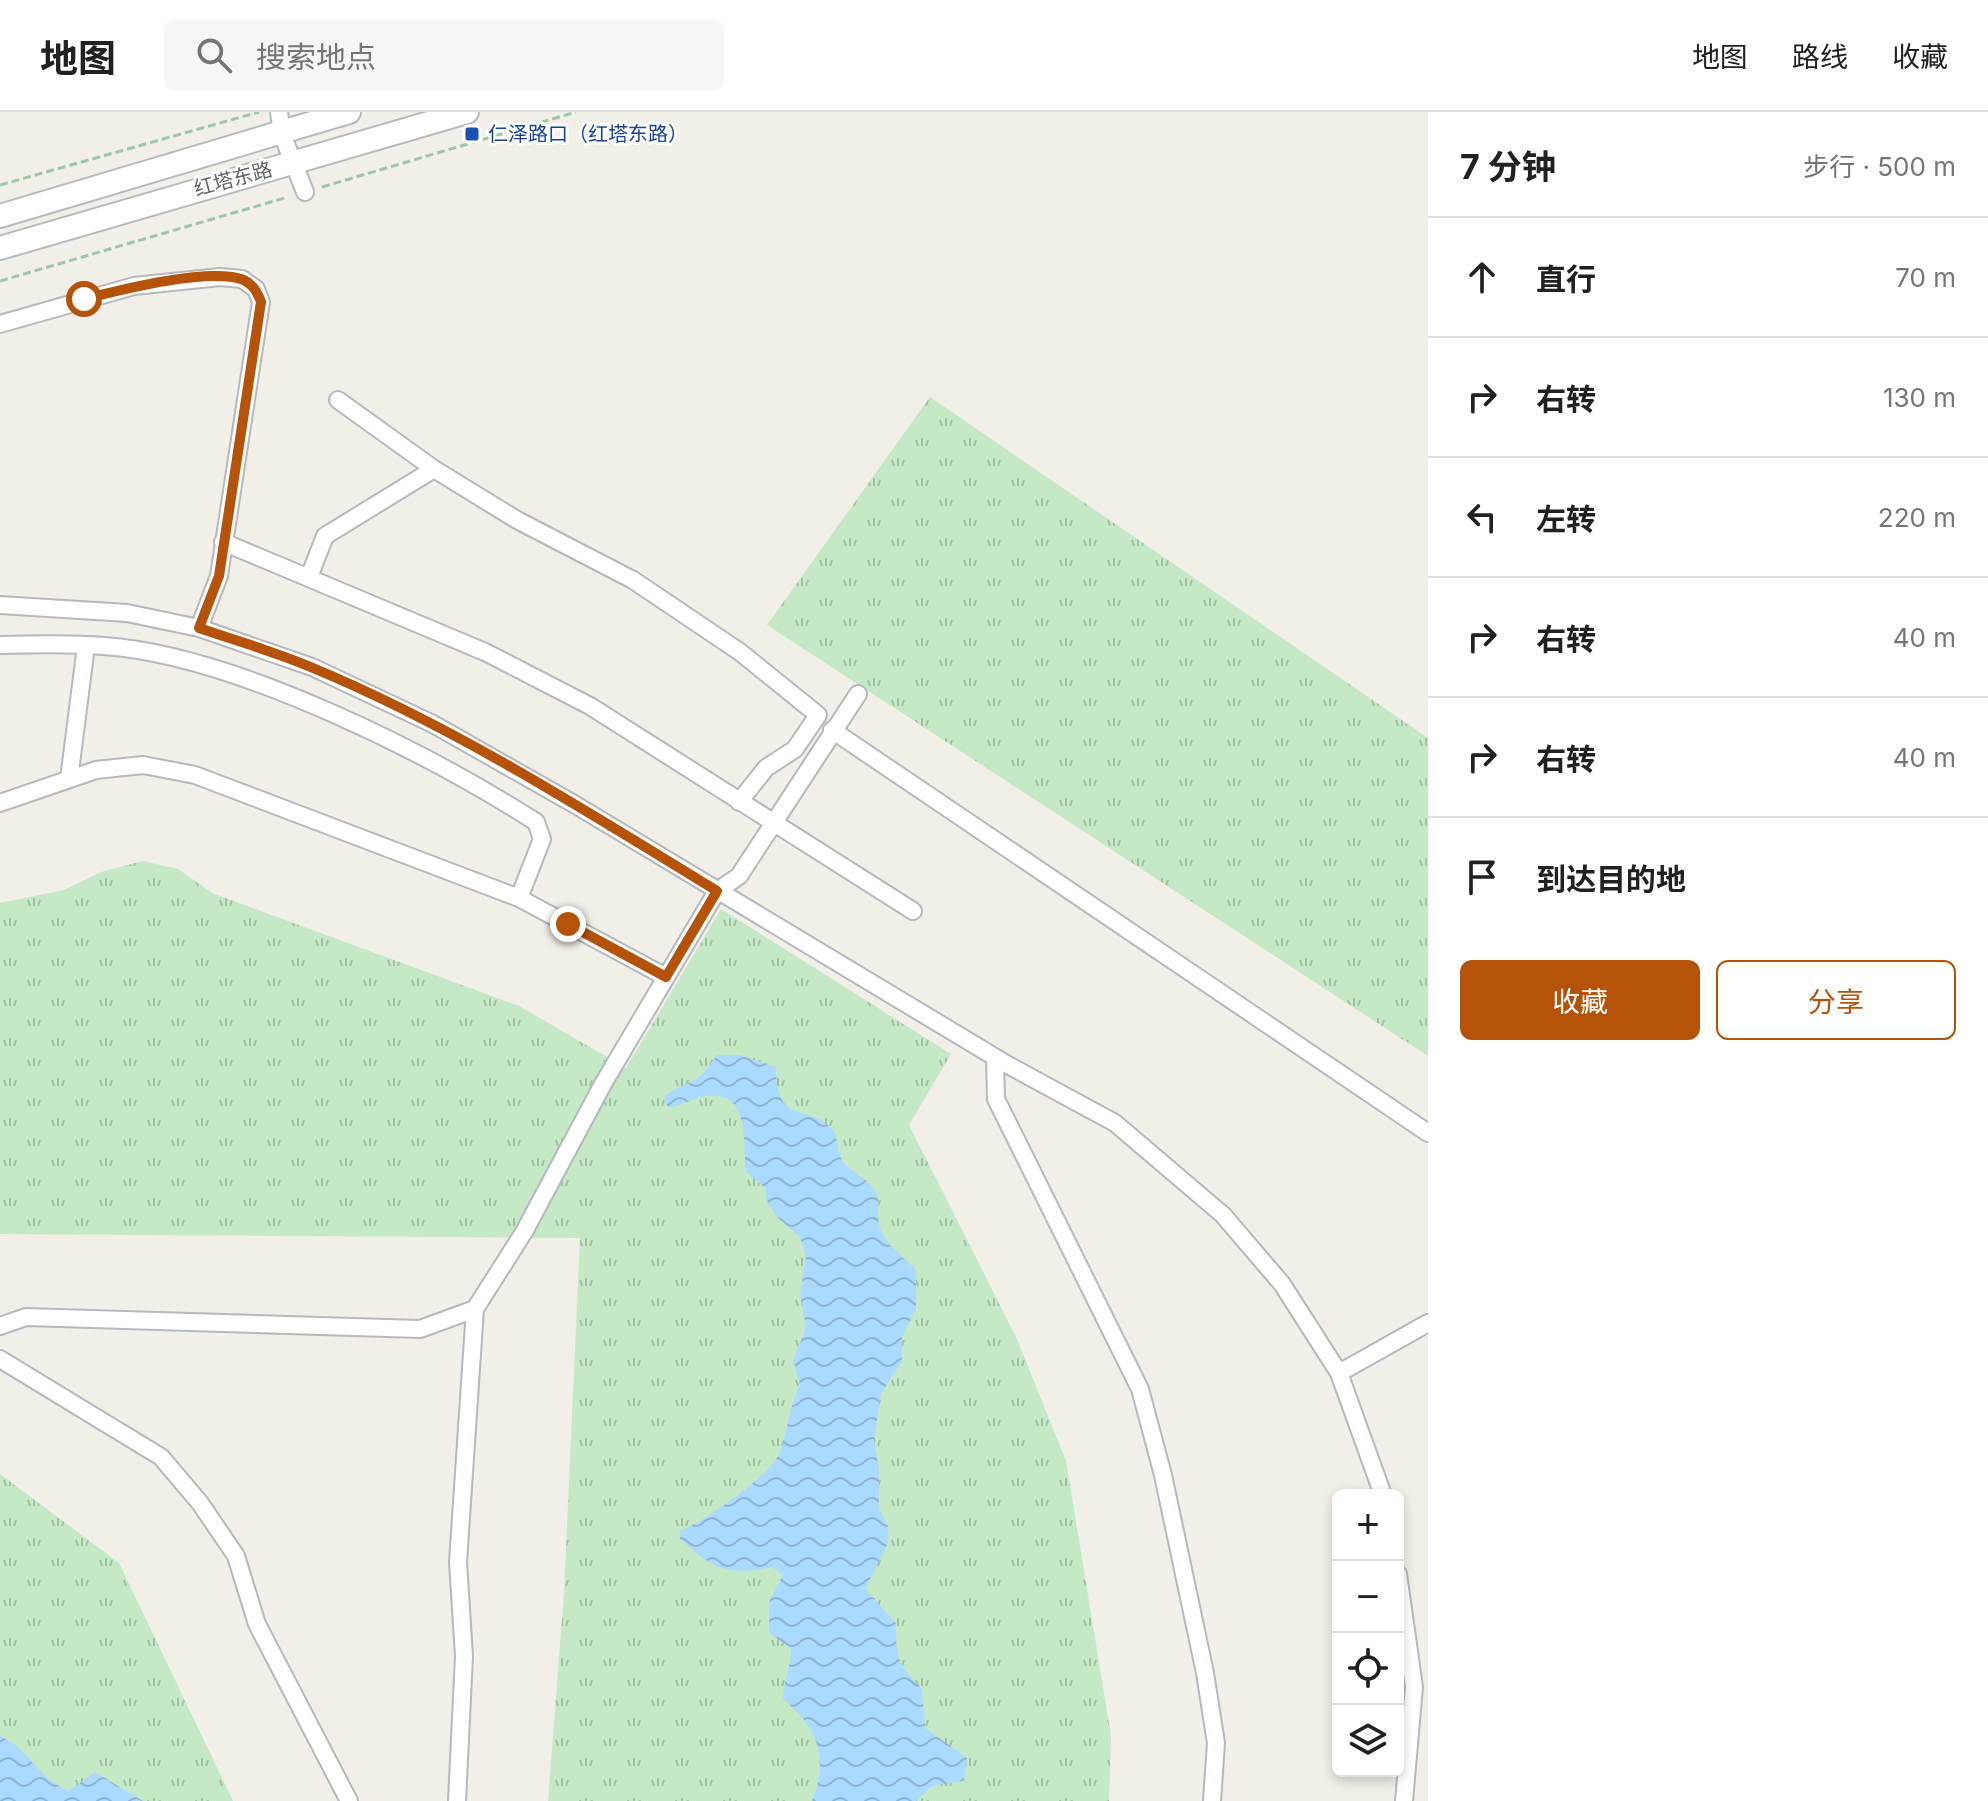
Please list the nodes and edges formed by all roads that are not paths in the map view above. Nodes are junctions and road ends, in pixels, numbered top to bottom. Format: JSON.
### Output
{"nodes":[{"id":1,"x":349,"y":112,"type":"edge"},
{"id":2,"x":467,"y":112,"type":"edge"},
{"id":3,"x":280,"y":123,"type":"edge"},
{"id":4,"x":293,"y":163,"type":"junction"},
{"id":5,"x":305,"y":192,"type":"dead end"},
{"id":6,"x":0,"y":216,"type":"edge"},
{"id":7,"x":0,"y":248,"type":"edge"},
{"id":8,"x":0,"y":324,"type":"edge"},
{"id":9,"x":338,"y":400,"type":"dead end"},
{"id":10,"x":434,"y":469,"type":"junction"},
{"id":11,"x":223,"y":542,"type":"junction"},
{"id":12,"x":309,"y":577,"type":"junction"},
{"id":13,"x":0,"y":605,"type":"edge"},
{"id":14,"x":199,"y":628,"type":"junction"},
{"id":15,"x":0,"y":645,"type":"edge"},
{"id":16,"x":86,"y":646,"type":"junction"},
{"id":17,"x":858,"y":694,"type":"dead end"},
{"id":18,"x":832,"y":730,"type":"junction"},
{"id":19,"x":69,"y":779,"type":"junction"},
{"id":20,"x":739,"y":802,"type":"junction"},
{"id":21,"x":0,"y":803,"type":"edge"},
{"id":22,"x":773,"y":823,"type":"junction"},
{"id":23,"x":717,"y":891,"type":"junction"},
{"id":24,"x":519,"y":898,"type":"junction"},
{"id":25,"x":913,"y":911,"type":"dead end"},
{"id":26,"x":666,"y":977,"type":"junction"},
{"id":27,"x":995,"y":1058,"type":"junction"},
{"id":28,"x":1428,"y":1133,"type":"edge"},
{"id":29,"x":475,"y":1309,"type":"junction"},
{"id":30,"x":1428,"y":1323,"type":"edge"},
{"id":31,"x":0,"y":1326,"type":"edge"},
{"id":32,"x":0,"y":1359,"type":"edge"},
{"id":33,"x":1339,"y":1373,"type":"junction"},
{"id":34,"x":1381,"y":1489,"type":"edge"},
{"id":35,"x":1404,"y":1603,"type":"edge"},
{"id":36,"x":1421,"y":1686,"type":"edge"},
{"id":37,"x":349,"y":1801,"type":"edge"},
{"id":38,"x":457,"y":1801,"type":"edge"},
{"id":39,"x":1212,"y":1801,"type":"edge"},
{"id":40,"x":1404,"y":1801,"type":"edge"}],
"edges":[{"from":1,"to":3,"type":"main road","name":"红塔东路"},
{"from":2,"to":4,"type":"main road","name":"红塔东路"},
{"from":3,"to":4,"type":"street"},
{"from":3,"to":6,"type":"main road","name":"红塔东路"},
{"from":4,"to":5,"type":"street"},
{"from":4,"to":7,"type":"main road","name":"红塔东路"},
{"from":8,"to":11,"type":"street"},
{"from":9,"to":10,"type":"street"},
{"from":10,"to":12,"type":"street"},
{"from":10,"to":20,"type":"street"},
{"from":11,"to":12,"type":"street"},
{"from":11,"to":14,"type":"street"},
{"from":12,"to":20,"type":"street"},
{"from":13,"to":14,"type":"street"},
{"from":14,"to":23,"type":"street"},
{"from":15,"to":16,"type":"street"},
{"from":16,"to":19,"type":"street"},
{"from":16,"to":24,"type":"street"},
{"from":17,"to":18,"type":"street"},
{"from":18,"to":22,"type":"street"},
{"from":18,"to":28,"type":"street"},
{"from":19,"to":21,"type":"street"},
{"from":19,"to":24,"type":"street"},
{"from":20,"to":22,"type":"street"},
{"from":22,"to":23,"type":"street"},
{"from":22,"to":25,"type":"street"},
{"from":23,"to":26,"type":"street"},
{"from":23,"to":27,"type":"street"},
{"from":24,"to":26,"type":"street"},
{"from":26,"to":29,"type":"street"},
{"from":27,"to":33,"type":"street"},
{"from":27,"to":39,"type":"street"},
{"from":29,"to":31,"type":"street"},
{"from":29,"to":38,"type":"street"},
{"from":30,"to":33,"type":"street"},
{"from":32,"to":37,"type":"street"},
{"from":33,"to":34,"type":"street"},
{"from":35,"to":36,"type":"street"},
{"from":36,"to":40,"type":"street"}]}
